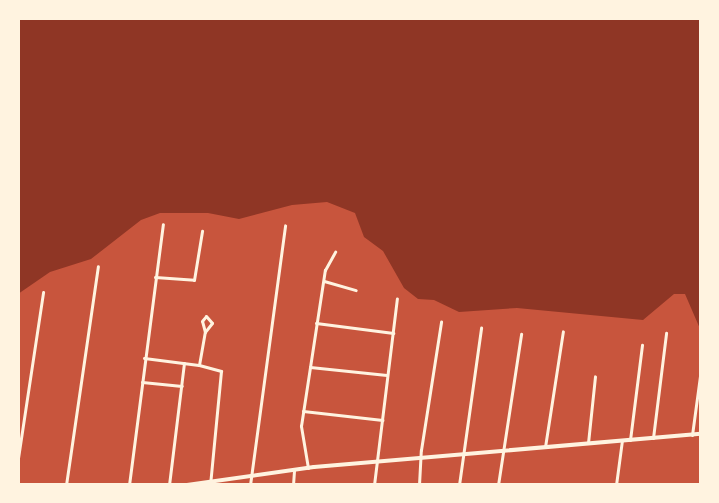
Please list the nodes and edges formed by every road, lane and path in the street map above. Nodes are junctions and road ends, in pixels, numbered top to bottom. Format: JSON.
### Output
{"nodes":[{"id":1,"x":162,"y":224,"type":"dead end"},
{"id":2,"x":285,"y":225,"type":"dead end"},
{"id":3,"x":202,"y":231,"type":"dead end"},
{"id":4,"x":335,"y":252,"type":"dead end"},
{"id":5,"x":98,"y":266,"type":"dead end"},
{"id":6,"x":155,"y":277,"type":"junction"},
{"id":7,"x":323,"y":281,"type":"junction"},
{"id":8,"x":356,"y":290,"type":"dead end"},
{"id":9,"x":43,"y":292,"type":"dead end"},
{"id":10,"x":397,"y":298,"type":"dead end"},
{"id":11,"x":441,"y":322,"type":"dead end"},
{"id":12,"x":316,"y":323,"type":"junction"},
{"id":13,"x":482,"y":328,"type":"dead end"},
{"id":14,"x":563,"y":331,"type":"dead end"},
{"id":15,"x":205,"y":332,"type":"junction"},
{"id":16,"x":393,"y":333,"type":"junction"},
{"id":17,"x":666,"y":333,"type":"dead end"},
{"id":18,"x":521,"y":334,"type":"dead end"},
{"id":19,"x":642,"y":345,"type":"dead end"},
{"id":20,"x":144,"y":358,"type":"junction"},
{"id":21,"x":184,"y":363,"type":"junction"},
{"id":22,"x":199,"y":365,"type":"junction"},
{"id":23,"x":309,"y":368,"type":"junction"},
{"id":24,"x":701,"y":368,"type":"edge"},
{"id":25,"x":387,"y":375,"type":"junction"},
{"id":26,"x":595,"y":376,"type":"dead end"},
{"id":27,"x":141,"y":382,"type":"junction"},
{"id":28,"x":182,"y":386,"type":"junction"},
{"id":29,"x":303,"y":411,"type":"junction"},
{"id":30,"x":381,"y":420,"type":"junction"},
{"id":31,"x":701,"y":434,"type":"edge"},
{"id":32,"x":692,"y":435,"type":"junction"},
{"id":33,"x":653,"y":438,"type":"junction"},
{"id":34,"x":622,"y":440,"type":"junction"},
{"id":35,"x":630,"y":440,"type":"junction"},
{"id":36,"x":588,"y":443,"type":"junction"},
{"id":37,"x":545,"y":447,"type":"junction"},
{"id":38,"x":504,"y":450,"type":"junction"},
{"id":39,"x":463,"y":453,"type":"junction"},
{"id":40,"x":422,"y":457,"type":"junction"},
{"id":41,"x":18,"y":458,"type":"edge"},
{"id":42,"x":377,"y":461,"type":"junction"},
{"id":43,"x":308,"y":468,"type":"junction"},
{"id":44,"x":294,"y":469,"type":"junction"},
{"id":45,"x":250,"y":475,"type":"junction"},
{"id":46,"x":210,"y":483,"type":"edge"},
{"id":47,"x":66,"y":485,"type":"edge"},
{"id":48,"x":129,"y":485,"type":"edge"},
{"id":49,"x":169,"y":485,"type":"edge"},
{"id":50,"x":187,"y":485,"type":"edge"},
{"id":51,"x":250,"y":485,"type":"edge"},
{"id":52,"x":292,"y":485,"type":"edge"},
{"id":53,"x":374,"y":485,"type":"edge"},
{"id":54,"x":419,"y":485,"type":"edge"},
{"id":55,"x":459,"y":485,"type":"edge"},
{"id":56,"x":498,"y":485,"type":"edge"},
{"id":57,"x":616,"y":485,"type":"edge"}],
"edges":[{"from":1,"to":6,"type":"street"},
{"from":2,"to":45,"type":"street"},
{"from":3,"to":6,"type":"street"},
{"from":4,"to":7,"type":"street"},
{"from":5,"to":47,"type":"street"},
{"from":6,"to":20,"type":"street"},
{"from":7,"to":8,"type":"street"},
{"from":7,"to":12,"type":"street"},
{"from":9,"to":41,"type":"street"},
{"from":10,"to":16,"type":"street"},
{"from":11,"to":40,"type":"street"},
{"from":12,"to":16,"type":"street"},
{"from":12,"to":23,"type":"street"},
{"from":13,"to":39,"type":"street"},
{"from":14,"to":37,"type":"street"},
{"from":15,"to":15,"type":"street"},
{"from":15,"to":22,"type":"street"},
{"from":16,"to":25,"type":"street"},
{"from":17,"to":33,"type":"street"},
{"from":18,"to":38,"type":"street"},
{"from":19,"to":35,"type":"street"},
{"from":20,"to":21,"type":"street"},
{"from":20,"to":27,"type":"street"},
{"from":21,"to":22,"type":"street"},
{"from":21,"to":28,"type":"street"},
{"from":22,"to":46,"type":"street"},
{"from":23,"to":25,"type":"street"},
{"from":23,"to":29,"type":"street"},
{"from":24,"to":32,"type":"street"},
{"from":25,"to":30,"type":"street"},
{"from":26,"to":36,"type":"street"},
{"from":27,"to":28,"type":"street"},
{"from":27,"to":48,"type":"street"},
{"from":28,"to":49,"type":"street"},
{"from":29,"to":30,"type":"street"},
{"from":29,"to":43,"type":"street"},
{"from":30,"to":42,"type":"street"},
{"from":31,"to":32,"type":"main road"},
{"from":32,"to":33,"type":"main road"},
{"from":33,"to":35,"type":"main road"},
{"from":34,"to":35,"type":"main road"},
{"from":34,"to":36,"type":"main road"},
{"from":34,"to":57,"type":"street"},
{"from":36,"to":37,"type":"main road"},
{"from":37,"to":38,"type":"main road"},
{"from":38,"to":39,"type":"main road"},
{"from":38,"to":56,"type":"street"},
{"from":39,"to":40,"type":"main road"},
{"from":39,"to":55,"type":"street"},
{"from":40,"to":42,"type":"main road"},
{"from":40,"to":54,"type":"street"},
{"from":42,"to":43,"type":"main road"},
{"from":42,"to":53,"type":"street"},
{"from":43,"to":44,"type":"main road"},
{"from":44,"to":45,"type":"main road"},
{"from":44,"to":52,"type":"street"},
{"from":45,"to":46,"type":"main road"},
{"from":45,"to":51,"type":"street"},
{"from":46,"to":50,"type":"main road"}]}
